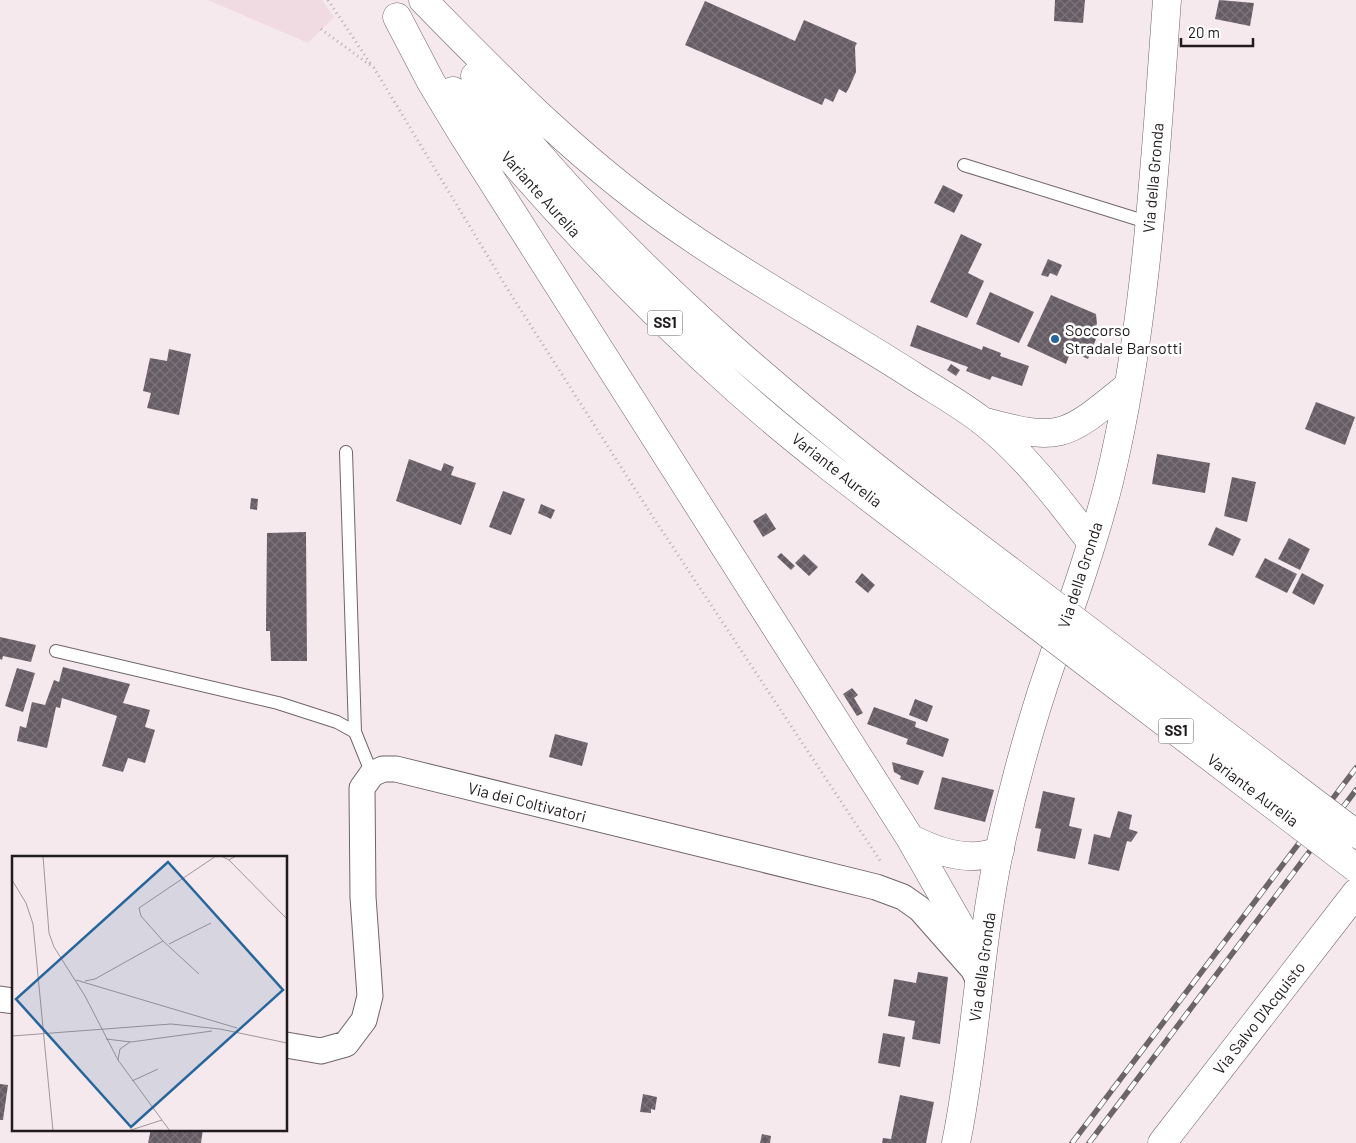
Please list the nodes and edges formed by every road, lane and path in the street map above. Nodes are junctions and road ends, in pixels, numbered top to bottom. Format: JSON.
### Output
{"nodes":[{"id":1,"x":328,"y":0,"type":"edge"},
{"id":2,"x":423,"y":0,"type":"edge"},
{"id":3,"x":1167,"y":0,"type":"edge"},
{"id":4,"x":400,"y":6,"type":"edge"},
{"id":5,"x":321,"y":29,"type":"dead end"},
{"id":6,"x":374,"y":68,"type":"junction"},
{"id":7,"x":964,"y":165,"type":"dead end"},
{"id":8,"x":1150,"y":223,"type":"junction"},
{"id":9,"x":1128,"y":386,"type":"junction"},
{"id":10,"x":981,"y":420,"type":"junction"},
{"id":11,"x":346,"y":452,"type":"dead end"},
{"id":12,"x":1091,"y":542,"type":"junction"},
{"id":13,"x":56,"y":651,"type":"dead end"},
{"id":14,"x":355,"y":732,"type":"junction"},
{"id":15,"x":372,"y":774,"type":"junction"},
{"id":16,"x":1356,"y":834,"type":"edge"},
{"id":17,"x":910,"y":838,"type":"junction"},
{"id":18,"x":1000,"y":850,"type":"junction"},
{"id":19,"x":1356,"y":868,"type":"edge"},
{"id":20,"x":1356,"y":893,"type":"edge"},
{"id":21,"x":903,"y":897,"type":"junction"},
{"id":22,"x":980,"y":974,"type":"junction"},
{"id":23,"x":288,"y":1045,"type":"edge"},
{"id":24,"x":956,"y":1143,"type":"edge"},
{"id":25,"x":1162,"y":1143,"type":"edge"}],
"edges":[{"from":1,"to":6,"type":"path"},
{"from":2,"to":10,"type":"main road"},
{"from":3,"to":8,"type":"main road","name":"Via della Gronda"},
{"from":4,"to":16,"type":"main road","name":"Variante Aurelia","number":"SS1","bridge":true},
{"from":4,"to":17,"type":"main road"},
{"from":4,"to":19,"type":"main road","name":"Variante Aurelia","number":"SS1","bridge":true},
{"from":5,"to":6,"type":"path"},
{"from":6,"to":21,"type":"path"},
{"from":7,"to":8,"type":"lane"},
{"from":8,"to":9,"type":"main road","name":"Via della Gronda"},
{"from":9,"to":10,"type":"main road"},
{"from":9,"to":12,"type":"main road","name":"Via della Gronda"},
{"from":10,"to":12,"type":"main road"},
{"from":11,"to":14,"type":"lane"},
{"from":12,"to":18,"type":"main road","name":"Via della Gronda"},
{"from":13,"to":14,"type":"lane"},
{"from":14,"to":15,"type":"lane"},
{"from":15,"to":21,"type":"street","name":"Via dei Coltivatori"},
{"from":15,"to":23,"type":"street"},
{"from":17,"to":18,"type":"main road"},
{"from":17,"to":22,"type":"main road"},
{"from":18,"to":22,"type":"main road","name":"Via della Gronda"},
{"from":20,"to":25,"type":"main road","name":"Via Salvo D'Acquisto"},
{"from":21,"to":22,"type":"street","name":"Via dei Coltivatori"},
{"from":22,"to":24,"type":"main road","name":"Via della Gronda"}]}
